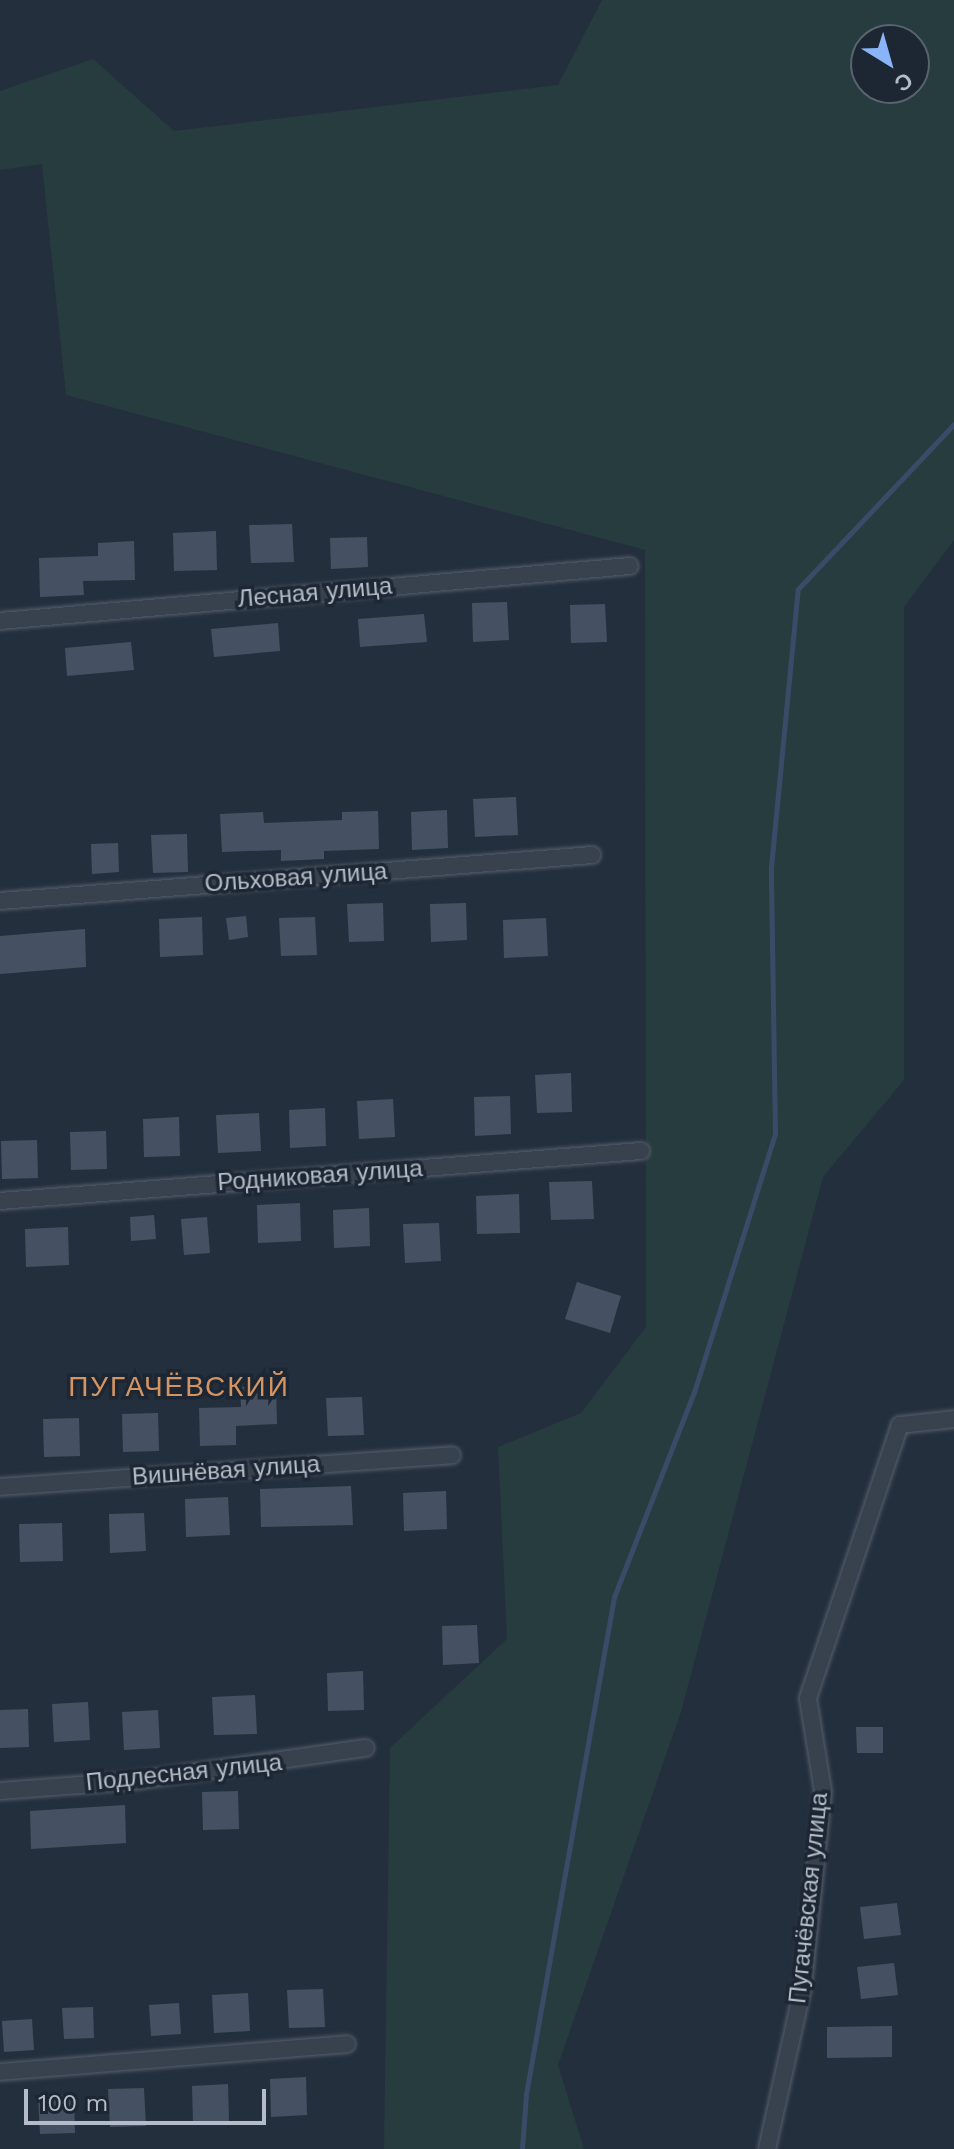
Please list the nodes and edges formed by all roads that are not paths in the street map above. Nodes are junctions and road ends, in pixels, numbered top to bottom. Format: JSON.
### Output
{"nodes":[{"id":1,"x":630,"y":566,"type":"dead end"},
{"id":2,"x":0,"y":621,"type":"edge"},
{"id":3,"x":592,"y":855,"type":"dead end"},
{"id":4,"x":0,"y":901,"type":"edge"},
{"id":5,"x":641,"y":1151,"type":"dead end"},
{"id":6,"x":0,"y":1201,"type":"edge"},
{"id":7,"x":954,"y":1419,"type":"edge"},
{"id":8,"x":452,"y":1455,"type":"dead end"},
{"id":9,"x":0,"y":1487,"type":"edge"},
{"id":10,"x":366,"y":1748,"type":"dead end"},
{"id":11,"x":0,"y":1791,"type":"edge"},
{"id":12,"x":347,"y":2044,"type":"dead end"},
{"id":13,"x":0,"y":2072,"type":"edge"},
{"id":14,"x":767,"y":2149,"type":"edge"}],
"edges":[{"from":1,"to":2,"type":"street","name":"Лесная улица"},
{"from":3,"to":4,"type":"street","name":"Ольховая улица"},
{"from":5,"to":6,"type":"street","name":"Родниковая улица"},
{"from":7,"to":14,"type":"street","name":"Пугачёвская улица"},
{"from":8,"to":9,"type":"street","name":"Вишнёвая улица"},
{"from":10,"to":11,"type":"street","name":"Подлесная улица"},
{"from":12,"to":13,"type":"street"}]}
